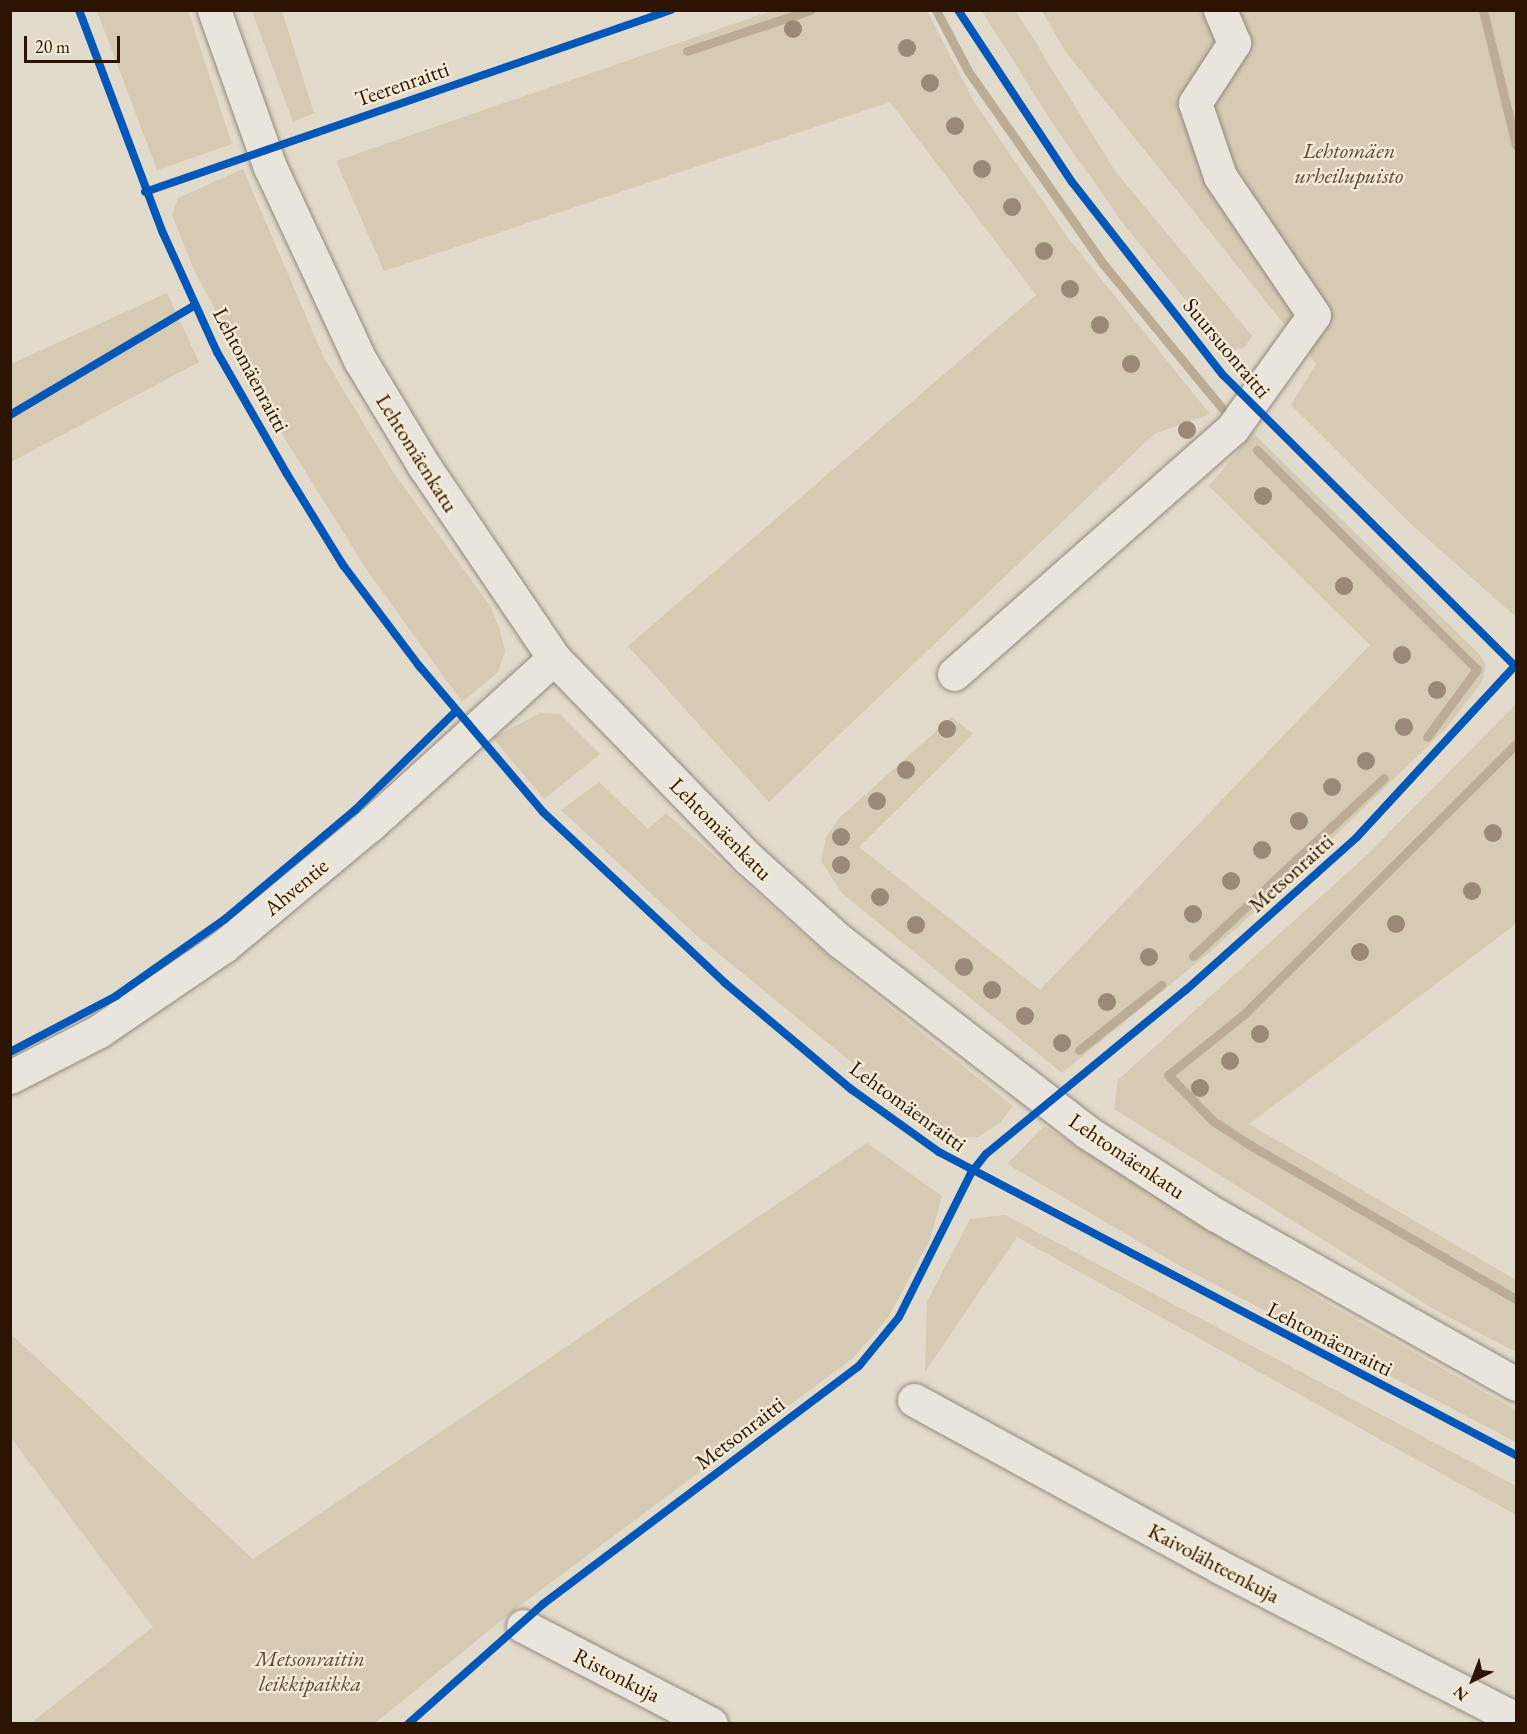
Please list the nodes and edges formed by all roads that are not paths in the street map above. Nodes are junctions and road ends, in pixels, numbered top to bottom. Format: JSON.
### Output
{"nodes":[{"id":1,"x":214,"y":10,"type":"edge"},
{"id":2,"x":1220,"y":10,"type":"edge"},
{"id":3,"x":554,"y":658,"type":"junction"},
{"id":4,"x":954,"y":674,"type":"dead end"},
{"id":5,"x":10,"y":1077,"type":"edge"},
{"id":6,"x":1516,"y":1384,"type":"edge"},
{"id":7,"x":914,"y":1400,"type":"dead end"},
{"id":8,"x":523,"y":1626,"type":"dead end"},
{"id":9,"x":1516,"y":1719,"type":"edge"},
{"id":10,"x":711,"y":1724,"type":"edge"}],
"edges":[{"from":1,"to":3,"type":"street","name":"Lehtomäenkatu"},
{"from":2,"to":4,"type":"street"},
{"from":3,"to":5,"type":"street","name":"Ahventie"},
{"from":3,"to":6,"type":"street","name":"Lehtomäenkatu"},
{"from":7,"to":9,"type":"street","name":"Kaivolähteenkuja"},
{"from":8,"to":10,"type":"street","name":"Ristonkuja"}]}
